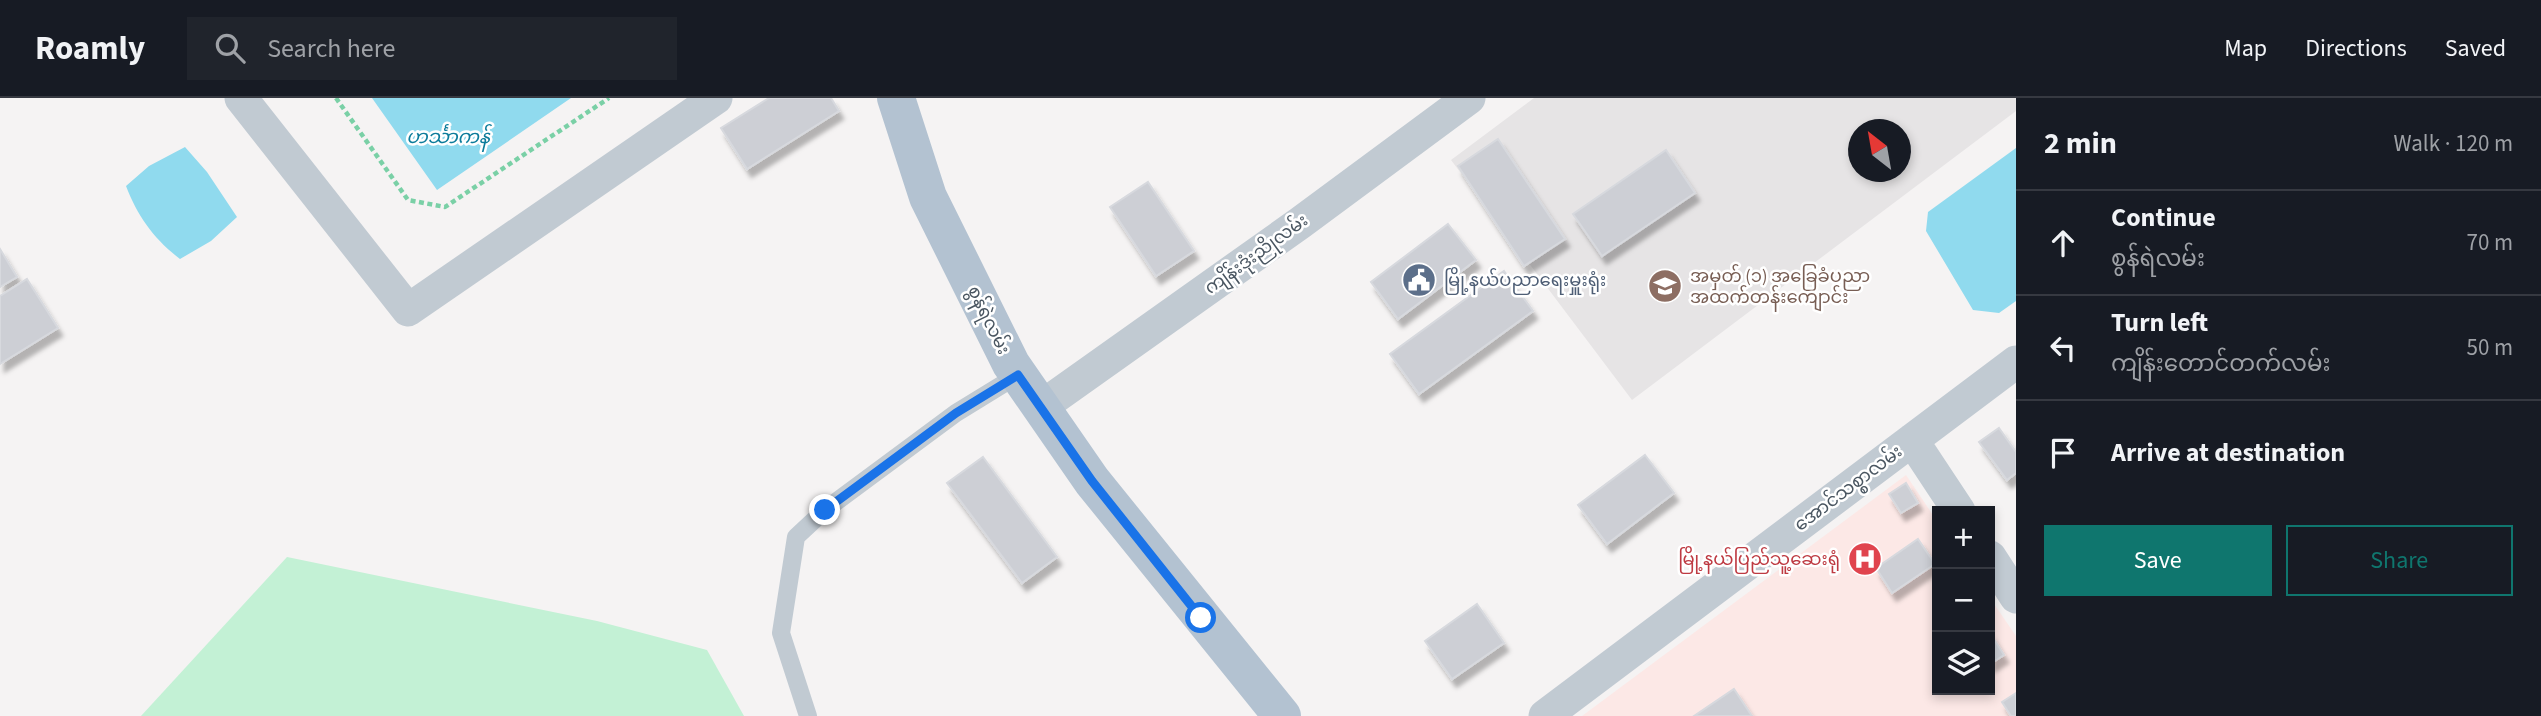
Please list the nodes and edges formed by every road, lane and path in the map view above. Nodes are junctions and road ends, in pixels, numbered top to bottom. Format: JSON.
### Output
{"nodes":[{"id":1,"x":241,"y":98,"type":"edge"},
{"id":2,"x":336,"y":98,"type":"edge"},
{"id":3,"x":609,"y":98,"type":"edge"},
{"id":4,"x":716,"y":98,"type":"edge"},
{"id":5,"x":896,"y":98,"type":"edge"},
{"id":6,"x":1469,"y":98,"type":"edge"},
{"id":7,"x":2016,"y":362,"type":"edge"},
{"id":8,"x":1018,"y":375,"type":"junction"},
{"id":9,"x":1041,"y":407,"type":"junction"},
{"id":10,"x":1912,"y":440,"type":"junction"},
{"id":11,"x":1956,"y":506,"type":"edge"},
{"id":12,"x":1995,"y":565,"type":"edge"},
{"id":13,"x":2016,"y":597,"type":"edge"},
{"id":14,"x":808,"y":716,"type":"edge"},
{"id":15,"x":1282,"y":716,"type":"edge"},
{"id":16,"x":1545,"y":716,"type":"edge"}],
"edges":[{"from":1,"to":4,"type":"street"},
{"from":2,"to":3,"type":"path"},
{"from":5,"to":8,"type":"main road","name":"စွန်ရဲလမ်း"},
{"from":6,"to":9,"type":"street","name":"ကျိန်းဒုံးညိုလမ်း"},
{"from":7,"to":10,"type":"street","name":"အောင်သစ္စာလမ်း"},
{"from":8,"to":9,"type":"main road","name":"စွန်ရဲလမ်း"},
{"from":8,"to":14,"type":"lane"},
{"from":9,"to":15,"type":"main road","name":"စွန်ရဲလမ်း"},
{"from":10,"to":11,"type":"street"},
{"from":10,"to":16,"type":"street","name":"အောင်သစ္စာလမ်း"},
{"from":12,"to":13,"type":"street"}]}
